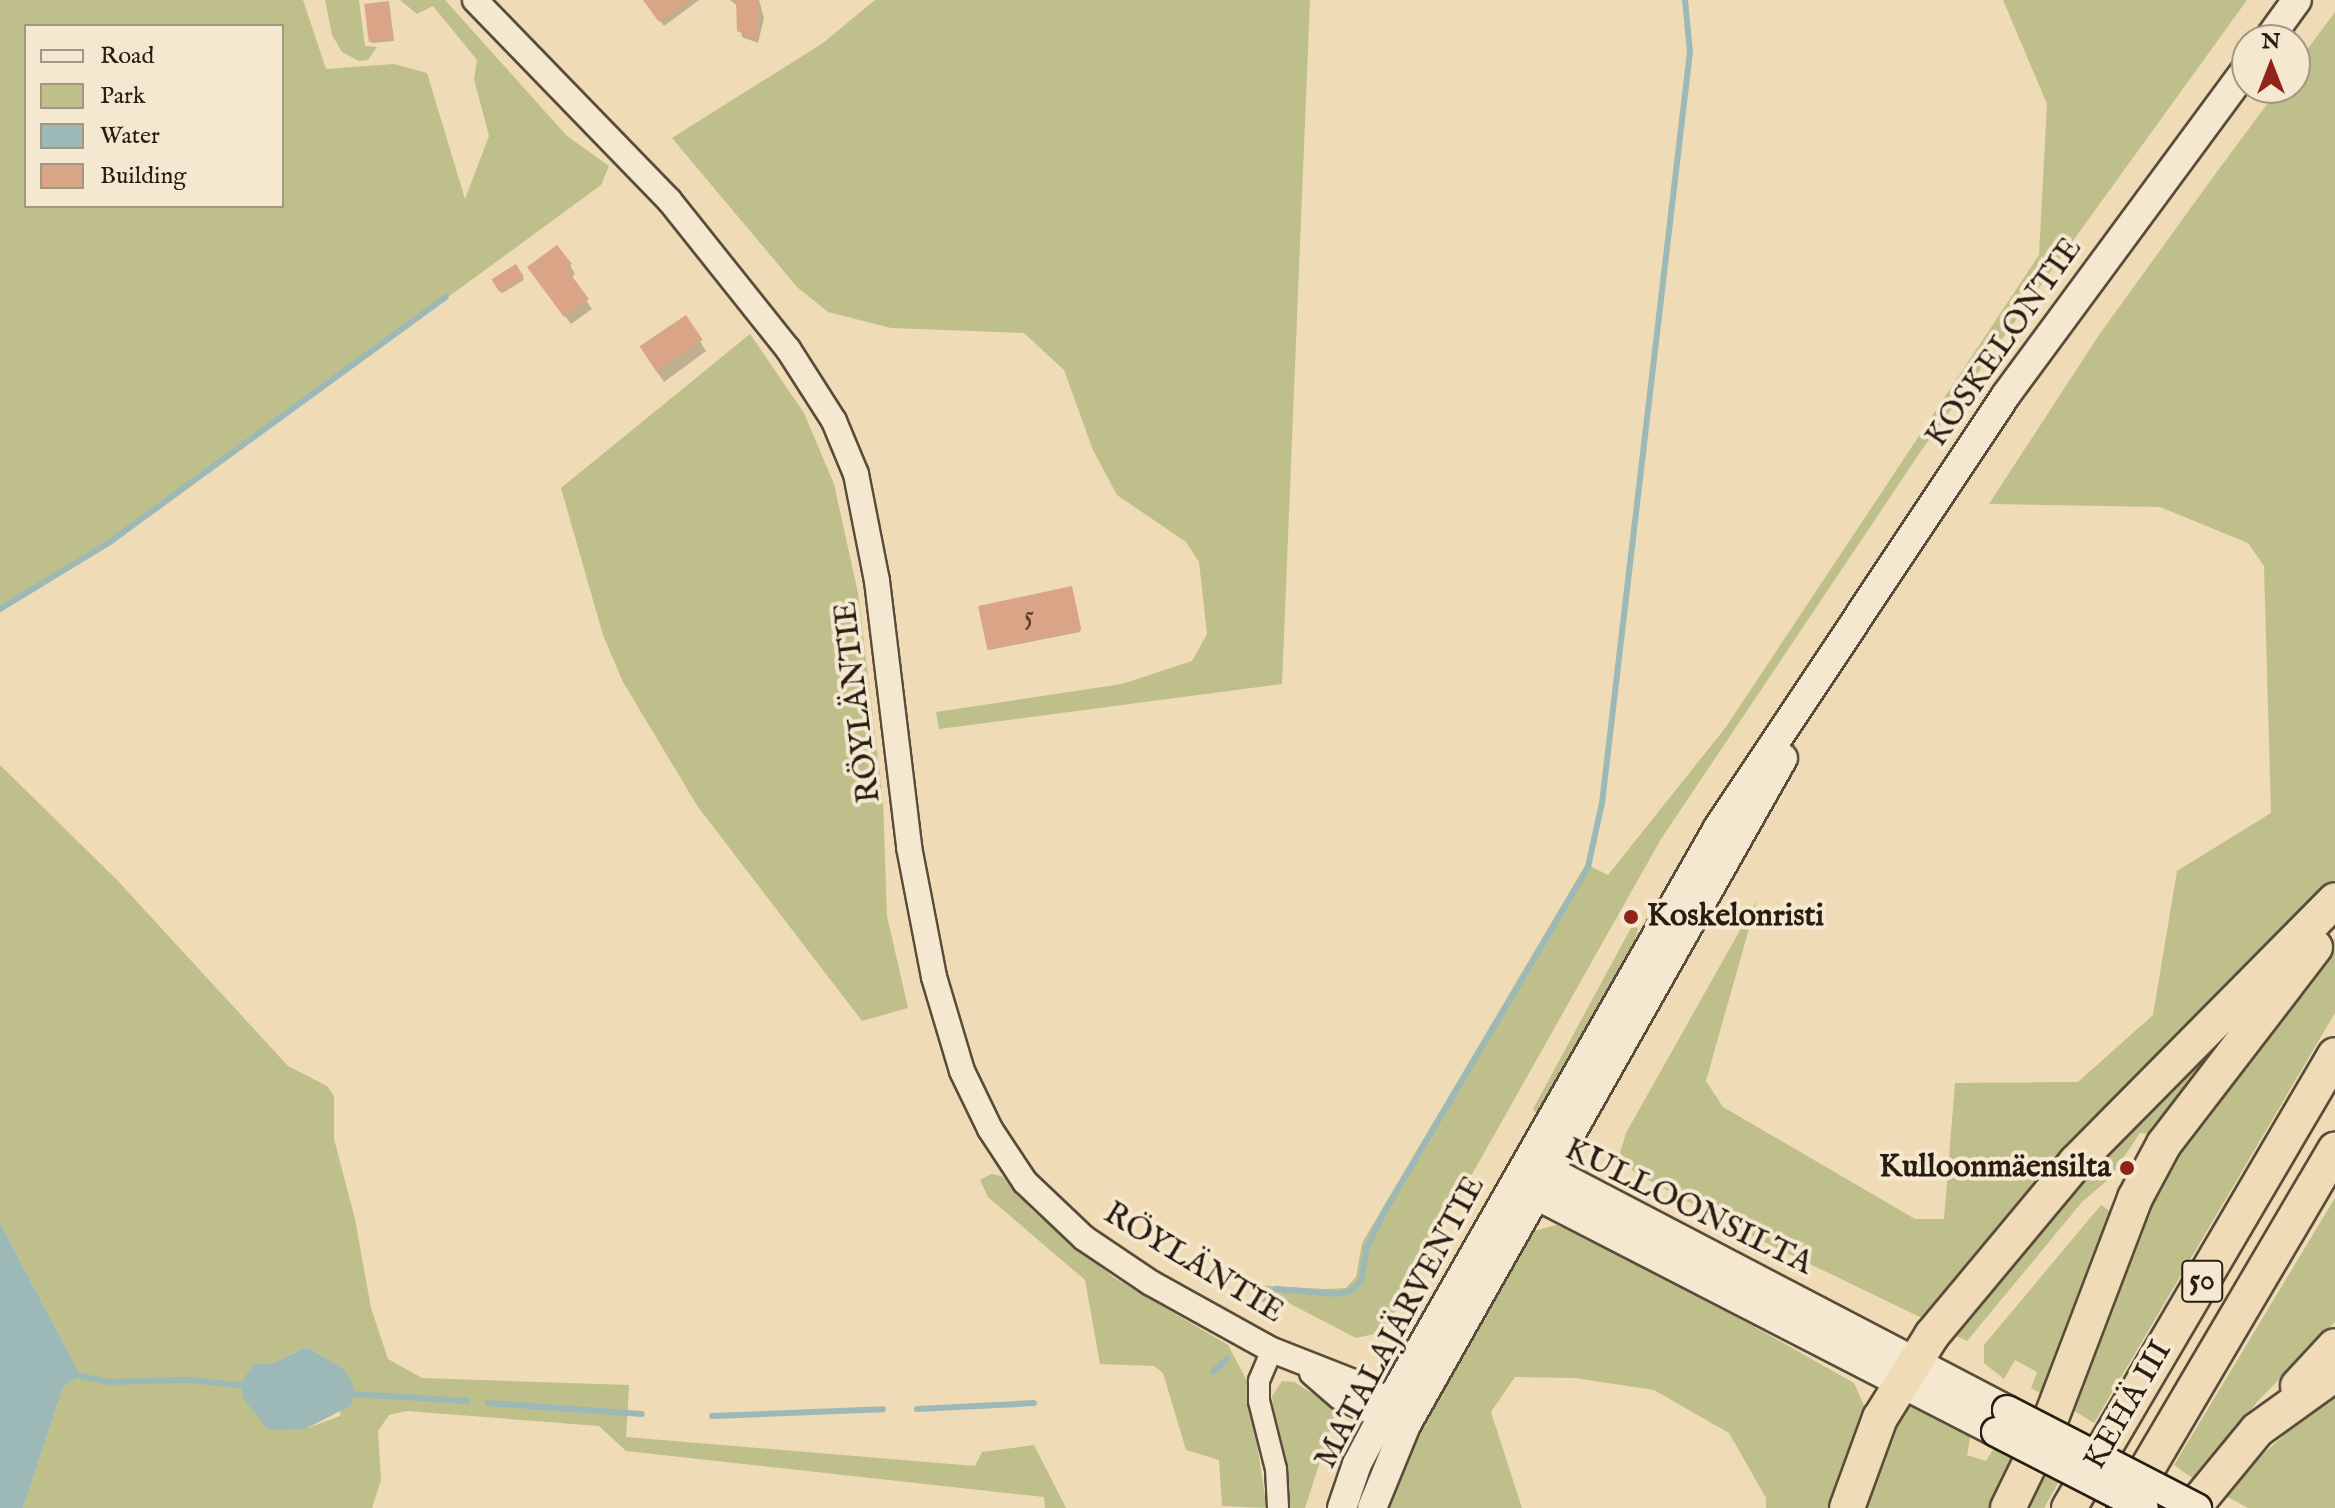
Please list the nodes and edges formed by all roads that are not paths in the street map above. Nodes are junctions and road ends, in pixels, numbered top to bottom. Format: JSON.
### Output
{"nodes":[{"id":1,"x":475,"y":0,"type":"edge"},
{"id":2,"x":2297,"y":0,"type":"edge"},
{"id":3,"x":2280,"y":24,"type":"edge"},
{"id":4,"x":2231,"y":90,"type":"edge"},
{"id":5,"x":1829,"y":664,"type":"junction"},
{"id":6,"x":2335,"y":900,"type":"edge"},
{"id":7,"x":2335,"y":922,"type":"edge"},
{"id":8,"x":2335,"y":1055,"type":"edge"},
{"id":9,"x":2335,"y":1150,"type":"edge"},
{"id":10,"x":1522,"y":1171,"type":"junction"},
{"id":11,"x":1545,"y":1184,"type":"junction"},
{"id":12,"x":2335,"y":1346,"type":"edge"},
{"id":13,"x":1272,"y":1350,"type":"junction"},
{"id":14,"x":1907,"y":1372,"type":"junction"},
{"id":15,"x":2335,"y":1374,"type":"edge"},
{"id":16,"x":1392,"y":1415,"type":"junction"},
{"id":17,"x":2001,"y":1421,"type":"junction"},
{"id":18,"x":2257,"y":1430,"type":"junction"},
{"id":19,"x":1278,"y":1508,"type":"edge"},
{"id":20,"x":1342,"y":1508,"type":"edge"},
{"id":21,"x":1372,"y":1508,"type":"edge"},
{"id":22,"x":1847,"y":1508,"type":"edge"},
{"id":23,"x":2008,"y":1508,"type":"edge"},
{"id":24,"x":2069,"y":1508,"type":"edge"},
{"id":25,"x":2124,"y":1508,"type":"edge"},
{"id":26,"x":2144,"y":1508,"type":"edge"},
{"id":27,"x":2195,"y":1508,"type":"edge"}],
"edges":[{"from":1,"to":13,"type":"street","name":"RÖYLÄNTIE"},
{"from":2,"to":3,"type":"main road"},
{"from":4,"to":5,"type":"main road","name":"KOSKELONTIE"},
{"from":5,"to":10,"type":"main road","name":"KOSKELONTIE"},
{"from":5,"to":11,"type":"main road","name":"KOSKELONTIE"},
{"from":6,"to":14,"type":"highway"},
{"from":7,"to":23,"type":"highway"},
{"from":8,"to":24,"type":"highway","name":"KEHÄ III","number":"50"},
{"from":9,"to":25,"type":"highway","name":"KEHÄ III","number":"50"},
{"from":10,"to":11,"type":"main road","name":"KULLOONSILTA"},
{"from":10,"to":16,"type":"main road","name":"MATALAJÄRVENTIE"},
{"from":11,"to":14,"type":"main road","name":"KULLOONSILTA"},
{"from":11,"to":16,"type":"main road","name":"MATALAJÄRVENTIE"},
{"from":12,"to":18,"type":"highway"},
{"from":13,"to":16,"type":"street","name":"RÖYLÄNTIE"},
{"from":13,"to":19,"type":"street"},
{"from":14,"to":17,"type":"main road","name":"KULLOONSILTA"},
{"from":14,"to":22,"type":"highway"},
{"from":15,"to":18,"type":"highway"},
{"from":16,"to":20,"type":"main road","name":"MATALAJÄRVENTIE"},
{"from":16,"to":21,"type":"main road","name":"MATALAJÄRVENTIE"},
{"from":17,"to":26,"type":"main road","name":"KULLOONSILTA","bridge":true},
{"from":17,"to":27,"type":"main road","name":"KULLOONSILTA","bridge":true},
{"from":18,"to":27,"type":"highway"}]}
